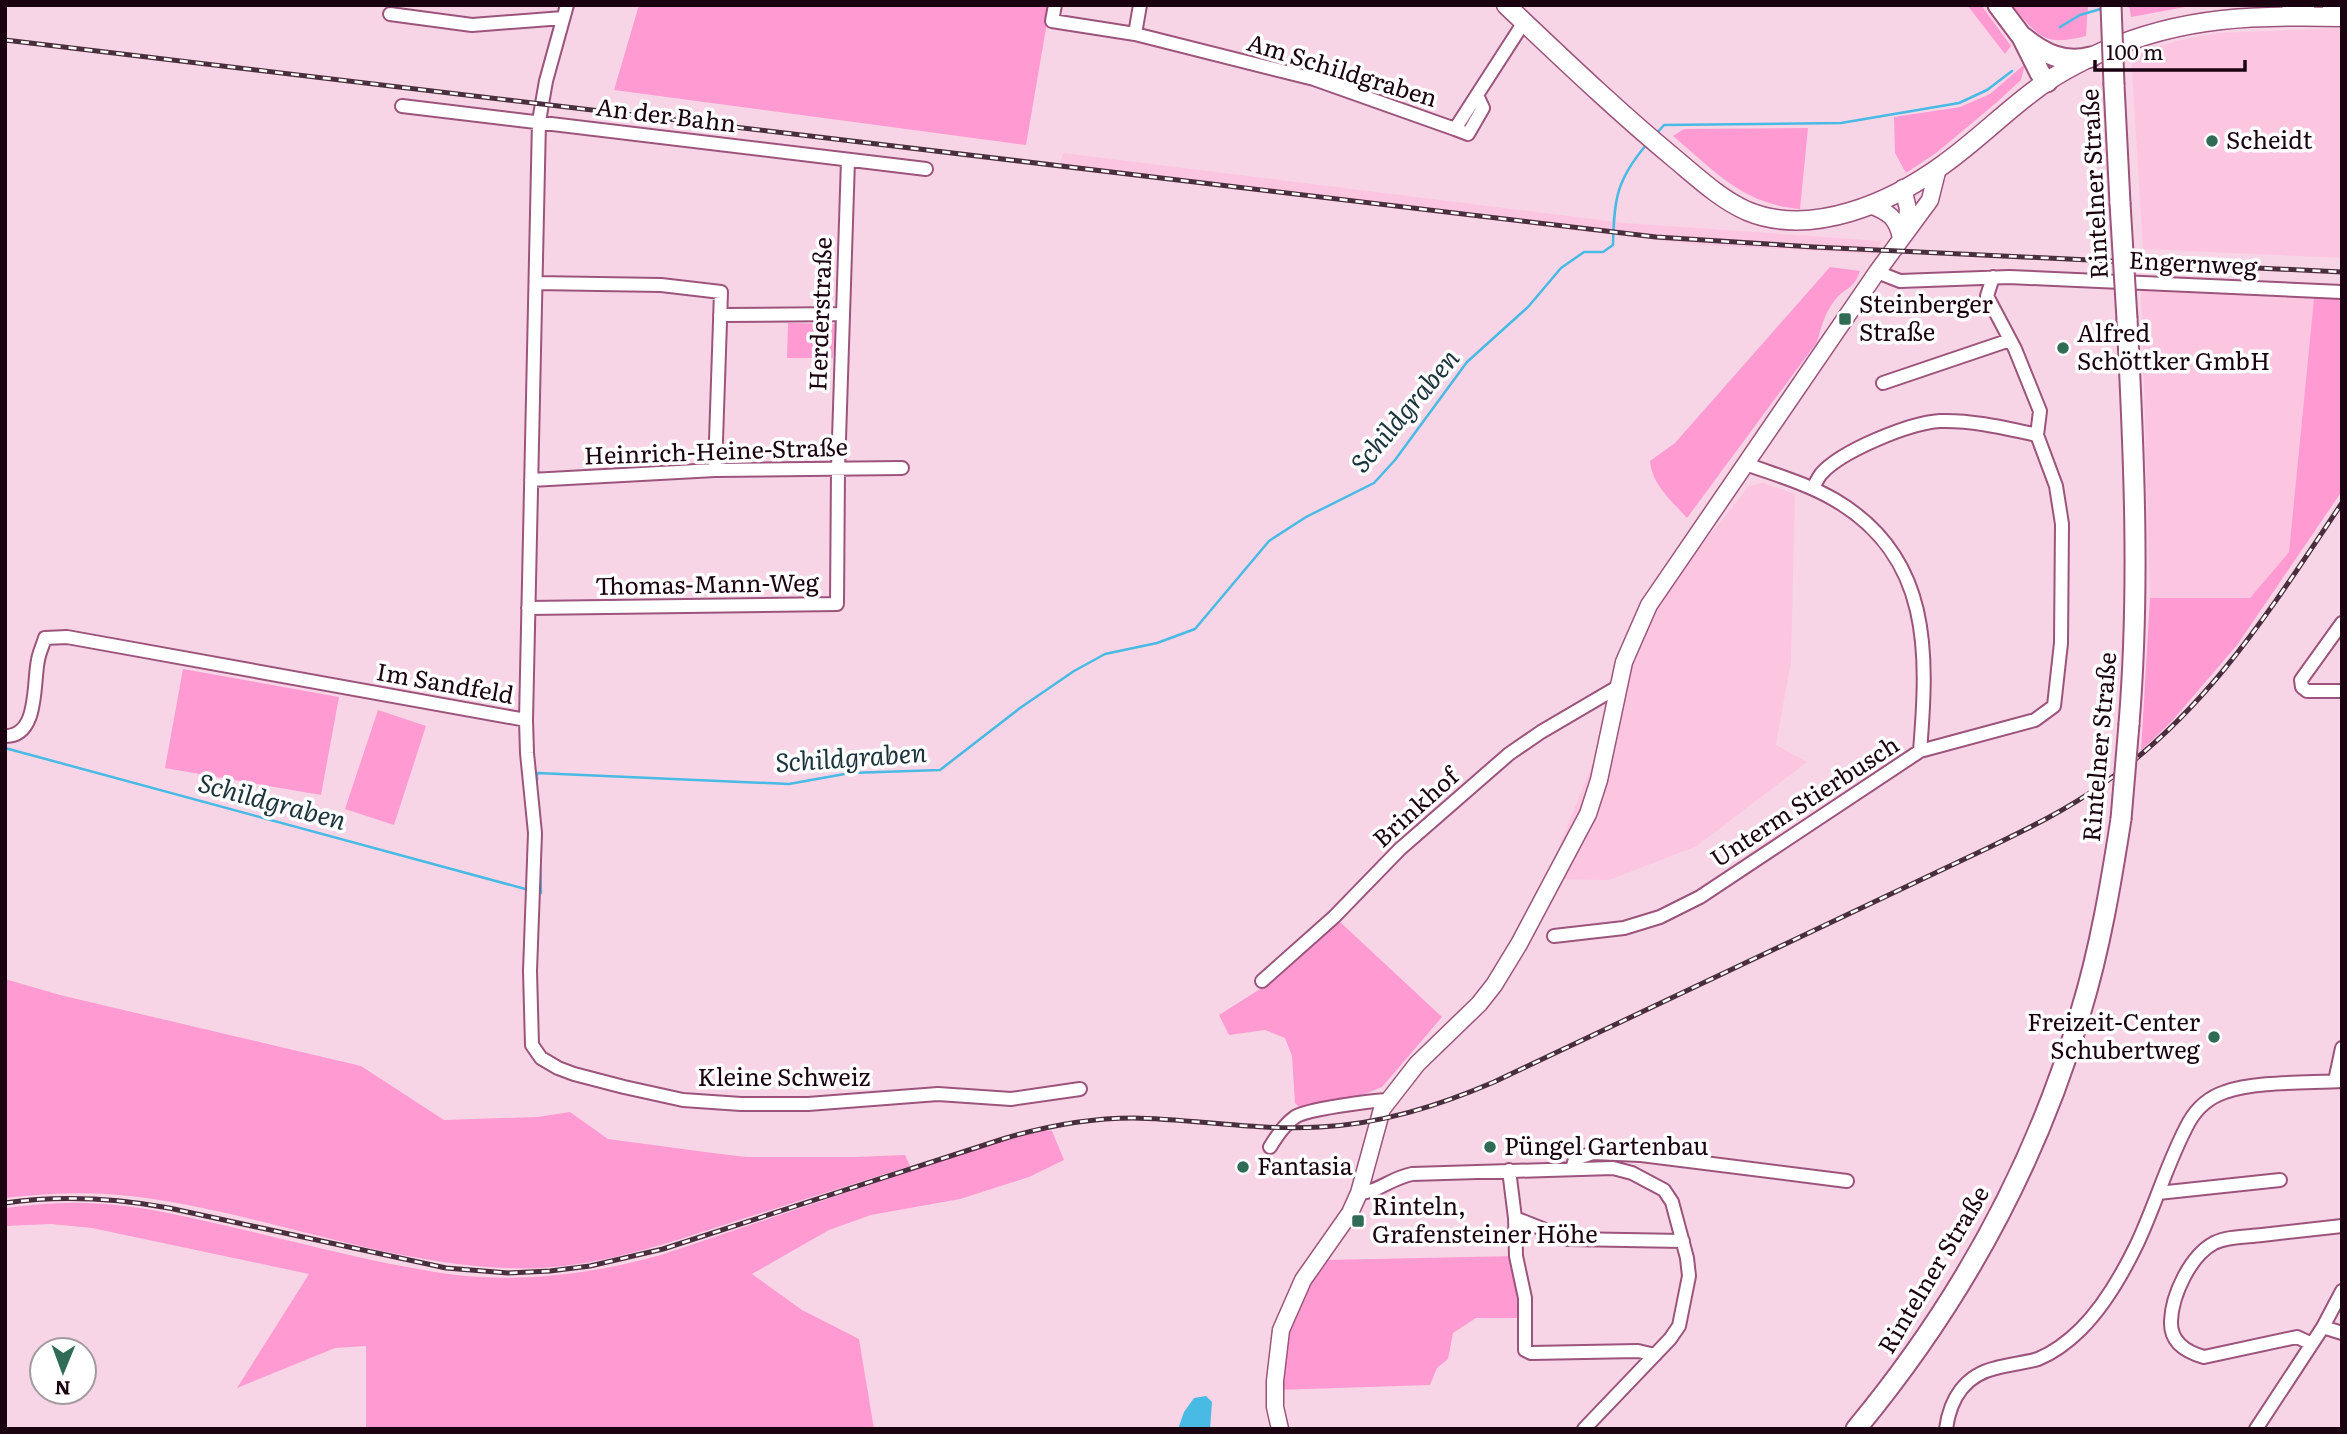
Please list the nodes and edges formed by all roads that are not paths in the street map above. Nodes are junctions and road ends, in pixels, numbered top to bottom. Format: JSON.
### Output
{"nodes":[{"id":1,"x":1055,"y":5,"type":"edge"},
{"id":2,"x":1140,"y":5,"type":"edge"},
{"id":3,"x":1506,"y":5,"type":"edge"},
{"id":4,"x":1998,"y":5,"type":"edge"},
{"id":5,"x":2112,"y":5,"type":"edge"},
{"id":6,"x":2332,"y":5,"type":"edge"},
{"id":7,"x":2296,"y":9,"type":"edge"},
{"id":8,"x":2342,"y":11,"type":"edge"},
{"id":9,"x":565,"y":12,"type":"edge"},
{"id":10,"x":390,"y":13,"type":"dead end"},
{"id":11,"x":2342,"y":17,"type":"edge"},
{"id":12,"x":1524,"y":22,"type":"junction"},
{"id":13,"x":1135,"y":34,"type":"junction"},
{"id":14,"x":2022,"y":37,"type":"junction"},
{"id":15,"x":2043,"y":53,"type":"junction"},
{"id":16,"x":2091,"y":57,"type":"junction"},
{"id":17,"x":2047,"y":82,"type":"junction"},
{"id":18,"x":402,"y":106,"type":"dead end"},
{"id":19,"x":539,"y":121,"type":"junction"},
{"id":20,"x":848,"y":160,"type":"junction"},
{"id":21,"x":1938,"y":168,"type":"junction"},
{"id":22,"x":926,"y":169,"type":"dead end"},
{"id":23,"x":1907,"y":187,"type":"junction"},
{"id":24,"x":1870,"y":205,"type":"junction"},
{"id":25,"x":1920,"y":214,"type":"junction"},
{"id":26,"x":1903,"y":235,"type":"junction"},
{"id":27,"x":1877,"y":272,"type":"junction"},
{"id":28,"x":1993,"y":277,"type":"junction"},
{"id":29,"x":536,"y":284,"type":"junction"},
{"id":30,"x":2342,"y":292,"type":"edge"},
{"id":31,"x":843,"y":314,"type":"junction"},
{"id":32,"x":720,"y":315,"type":"junction"},
{"id":33,"x":2010,"y":340,"type":"junction"},
{"id":34,"x":1883,"y":383,"type":"dead end"},
{"id":35,"x":2037,"y":435,"type":"junction"},
{"id":36,"x":1746,"y":464,"type":"junction"},
{"id":37,"x":902,"y":468,"type":"dead end"},
{"id":38,"x":715,"y":470,"type":"junction"},
{"id":39,"x":838,"y":470,"type":"junction"},
{"id":40,"x":531,"y":480,"type":"junction"},
{"id":41,"x":1813,"y":488,"type":"junction"},
{"id":42,"x":528,"y":608,"type":"junction"},
{"id":43,"x":2342,"y":623,"type":"edge"},
{"id":44,"x":1616,"y":688,"type":"junction"},
{"id":45,"x":2342,"y":691,"type":"edge"},
{"id":46,"x":526,"y":720,"type":"junction"},
{"id":47,"x":5,"y":736,"type":"edge"},
{"id":48,"x":1920,"y":751,"type":"junction"},
{"id":49,"x":1554,"y":936,"type":"dead end"},
{"id":50,"x":1262,"y":981,"type":"dead end"},
{"id":51,"x":2342,"y":1048,"type":"edge"},
{"id":52,"x":2339,"y":1081,"type":"edge"},
{"id":53,"x":1080,"y":1089,"type":"dead end"},
{"id":54,"x":1387,"y":1100,"type":"junction"},
{"id":55,"x":1270,"y":1147,"type":"dead end"},
{"id":56,"x":1572,"y":1169,"type":"junction"},
{"id":57,"x":1509,"y":1170,"type":"junction"},
{"id":58,"x":2280,"y":1180,"type":"dead end"},
{"id":59,"x":1847,"y":1181,"type":"dead end"},
{"id":60,"x":1359,"y":1193,"type":"junction"},
{"id":61,"x":2158,"y":1193,"type":"junction"},
{"id":62,"x":1515,"y":1218,"type":"junction"},
{"id":63,"x":2342,"y":1226,"type":"edge"},
{"id":64,"x":1683,"y":1241,"type":"junction"},
{"id":65,"x":2342,"y":1292,"type":"edge"},
{"id":66,"x":2323,"y":1327,"type":"junction"},
{"id":67,"x":2342,"y":1332,"type":"edge"},
{"id":68,"x":2312,"y":1344,"type":"junction"},
{"id":69,"x":1655,"y":1355,"type":"junction"},
{"id":70,"x":1280,"y":1429,"type":"edge"},
{"id":71,"x":1584,"y":1429,"type":"edge"},
{"id":72,"x":1856,"y":1429,"type":"edge"},
{"id":73,"x":1946,"y":1429,"type":"edge"},
{"id":74,"x":2256,"y":1429,"type":"edge"}],
"edges":[{"from":1,"to":13,"type":"street","name":"Am Schildgraben"},
{"from":2,"to":13,"type":"street"},
{"from":3,"to":12,"type":"main road"},
{"from":4,"to":14,"type":"main road"},
{"from":5,"to":72,"type":"main road","name":"Rintelner Straße","bridge":true},
{"from":6,"to":8,"type":"main road"},
{"from":7,"to":11,"type":"main road"},
{"from":7,"to":16,"type":"main road"},
{"from":9,"to":10,"type":"street"},
{"from":9,"to":19,"type":"street","name":"Im Sandfeld"},
{"from":12,"to":13,"type":"street","name":"Am Schildgraben"},
{"from":12,"to":24,"type":"main road"},
{"from":14,"to":15,"type":"main road"},
{"from":14,"to":17,"type":"main road"},
{"from":15,"to":16,"type":"main road"},
{"from":15,"to":17,"type":"main road"},
{"from":16,"to":17,"type":"main road"},
{"from":17,"to":21,"type":"main road"},
{"from":18,"to":19,"type":"street","name":"An der Bahn"},
{"from":19,"to":20,"type":"street","name":"An der Bahn"},
{"from":19,"to":29,"type":"street","name":"Im Sandfeld"},
{"from":20,"to":22,"type":"street","name":"An der Bahn"},
{"from":20,"to":31,"type":"street","name":"Herderstraße"},
{"from":21,"to":23,"type":"main road"},
{"from":21,"to":25,"type":"street"},
{"from":23,"to":24,"type":"main road"},
{"from":23,"to":25,"type":"street"},
{"from":23,"to":26,"type":"street"},
{"from":24,"to":26,"type":"street"},
{"from":25,"to":26,"type":"street"},
{"from":26,"to":27,"type":"street"},
{"from":27,"to":28,"type":"street","name":"Engernweg"},
{"from":27,"to":36,"type":"street"},
{"from":28,"to":30,"type":"street","name":"Engernweg"},
{"from":28,"to":33,"type":"street"},
{"from":29,"to":32,"type":"street"},
{"from":29,"to":40,"type":"street","name":"Im Sandfeld"},
{"from":31,"to":32,"type":"street"},
{"from":31,"to":39,"type":"street","name":"Herderstraße"},
{"from":32,"to":38,"type":"street"},
{"from":33,"to":34,"type":"street"},
{"from":33,"to":35,"type":"street"},
{"from":35,"to":41,"type":"street"},
{"from":35,"to":48,"type":"street"},
{"from":36,"to":41,"type":"street","name":"Unterm Stierbusch"},
{"from":36,"to":44,"type":"street"},
{"from":37,"to":39,"type":"street","name":"Heinrich-Heine-Straße"},
{"from":38,"to":39,"type":"street","name":"Heinrich-Heine-Straße"},
{"from":38,"to":40,"type":"street","name":"Heinrich-Heine-Straße"},
{"from":39,"to":42,"type":"street","name":"Thomas-Mann-Weg"},
{"from":40,"to":42,"type":"street","name":"Im Sandfeld"},
{"from":41,"to":48,"type":"street","name":"Unterm Stierbusch"},
{"from":42,"to":46,"type":"street","name":"Im Sandfeld"},
{"from":43,"to":45,"type":"street"},
{"from":44,"to":50,"type":"street","name":"Brinkhof"},
{"from":44,"to":54,"type":"street"},
{"from":46,"to":47,"type":"street","name":"Im Sandfeld"},
{"from":46,"to":53,"type":"street","name":"Kleine Schweiz"},
{"from":48,"to":49,"type":"street","name":"Unterm Stierbusch"},
{"from":51,"to":52,"type":"street"},
{"from":52,"to":61,"type":"street"},
{"from":54,"to":55,"type":"street"},
{"from":54,"to":60,"type":"street"},
{"from":56,"to":57,"type":"street"},
{"from":56,"to":59,"type":"street"},
{"from":56,"to":64,"type":"street"},
{"from":57,"to":60,"type":"street"},
{"from":57,"to":62,"type":"street"},
{"from":58,"to":61,"type":"street"},
{"from":60,"to":70,"type":"street"},
{"from":61,"to":73,"type":"street"},
{"from":62,"to":64,"type":"street"},
{"from":62,"to":69,"type":"street"},
{"from":63,"to":68,"type":"street"},
{"from":64,"to":69,"type":"street"},
{"from":65,"to":66,"type":"street"},
{"from":66,"to":67,"type":"street"},
{"from":66,"to":68,"type":"street"},
{"from":68,"to":74,"type":"street"},
{"from":69,"to":71,"type":"street"}]}
